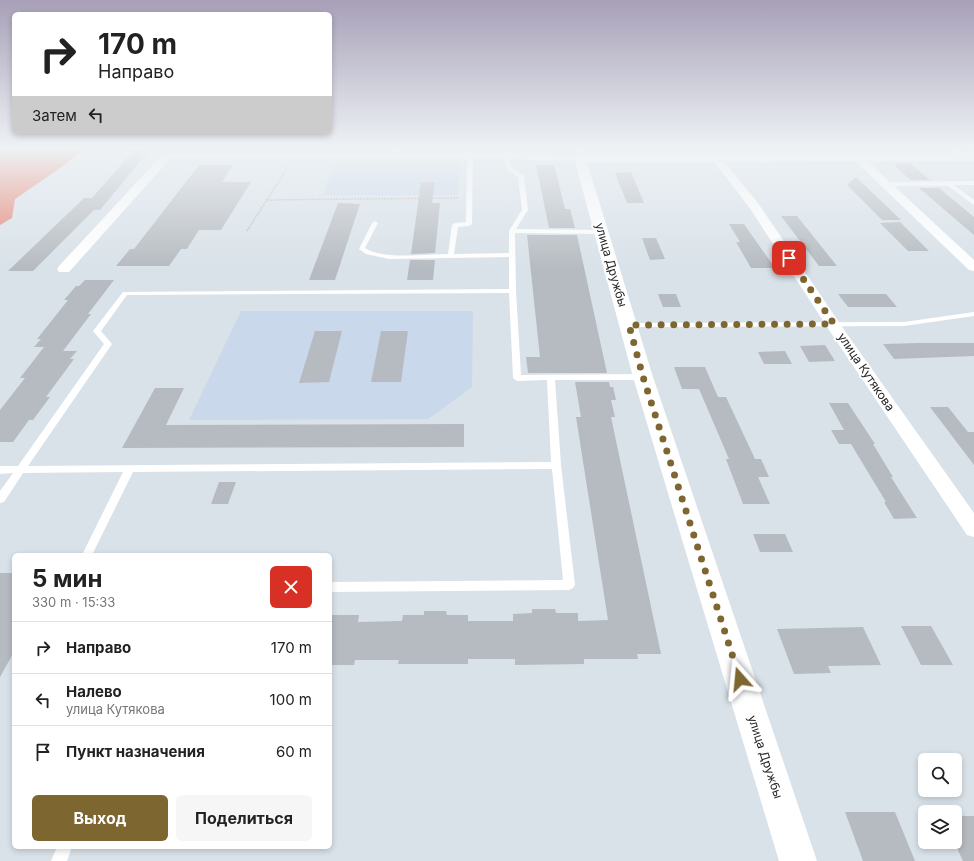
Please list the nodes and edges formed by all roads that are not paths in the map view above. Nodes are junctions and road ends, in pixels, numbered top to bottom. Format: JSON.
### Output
{"nodes":[{"id":1,"x":137,"y":189,"type":"edge"},
{"id":2,"x":469,"y":189,"type":"edge"},
{"id":3,"x":523,"y":189,"type":"edge"},
{"id":4,"x":589,"y":189,"type":"edge"},
{"id":5,"x":741,"y":189,"type":"edge"},
{"id":6,"x":891,"y":189,"type":"edge"},
{"id":7,"x":957,"y":189,"type":"edge"},
{"id":8,"x":974,"y":203,"type":"edge"},
{"id":9,"x":375,"y":222,"type":"dead end"},
{"id":10,"x":512,"y":231,"type":"junction"},
{"id":11,"x":602,"y":232,"type":"junction"},
{"id":12,"x":512,"y":255,"type":"junction"},
{"id":13,"x":451,"y":256,"type":"junction"},
{"id":14,"x":974,"y":267,"type":"edge"},
{"id":15,"x":64,"y":269,"type":"dead end"},
{"id":16,"x":512,"y":291,"type":"junction"},
{"id":17,"x":974,"y":314,"type":"edge"},
{"id":18,"x":834,"y":324,"type":"junction"},
{"id":19,"x":629,"y":325,"type":"junction"},
{"id":20,"x":551,"y":377,"type":"junction"},
{"id":21,"x":643,"y":377,"type":"junction"},
{"id":22,"x":556,"y":465,"type":"junction"},
{"id":23,"x":130,"y":469,"type":"junction"},
{"id":24,"x":0,"y":470,"type":"edge"},
{"id":25,"x":20,"y":471,"type":"junction"},
{"id":26,"x":0,"y":499,"type":"edge"},
{"id":27,"x":974,"y":529,"type":"edge"},
{"id":28,"x":88,"y":553,"type":"edge"},
{"id":29,"x":332,"y":587,"type":"edge"},
{"id":30,"x":64,"y":849,"type":"edge"},
{"id":31,"x":59,"y":861,"type":"edge"},
{"id":32,"x":798,"y":861,"type":"edge"}],
"edges":[{"from":1,"to":15,"type":"street"},
{"from":2,"to":13,"type":"lane"},
{"from":3,"to":10,"type":"lane"},
{"from":4,"to":11,"type":"street","name":"улица Дружбы"},
{"from":5,"to":18,"type":"street","name":"улица Кутякова"},
{"from":6,"to":14,"type":"street"},
{"from":7,"to":8,"type":"lane"},
{"from":9,"to":13,"type":"lane"},
{"from":10,"to":11,"type":"lane"},
{"from":10,"to":12,"type":"lane"},
{"from":11,"to":19,"type":"street","name":"улица Дружбы"},
{"from":12,"to":13,"type":"lane"},
{"from":12,"to":16,"type":"lane"},
{"from":16,"to":20,"type":"lane"},
{"from":16,"to":25,"type":"lane"},
{"from":17,"to":18,"type":"lane"},
{"from":18,"to":19,"type":"lane"},
{"from":18,"to":27,"type":"street","name":"улица Кутякова"},
{"from":19,"to":21,"type":"street","name":"улица Дружбы"},
{"from":20,"to":21,"type":"lane"},
{"from":20,"to":22,"type":"lane"},
{"from":21,"to":32,"type":"street","name":"улица Дружбы"},
{"from":22,"to":23,"type":"lane"},
{"from":22,"to":29,"type":"lane"},
{"from":23,"to":25,"type":"lane"},
{"from":23,"to":28,"type":"lane"},
{"from":24,"to":25,"type":"lane"},
{"from":25,"to":26,"type":"lane"},
{"from":30,"to":31,"type":"lane"}]}
